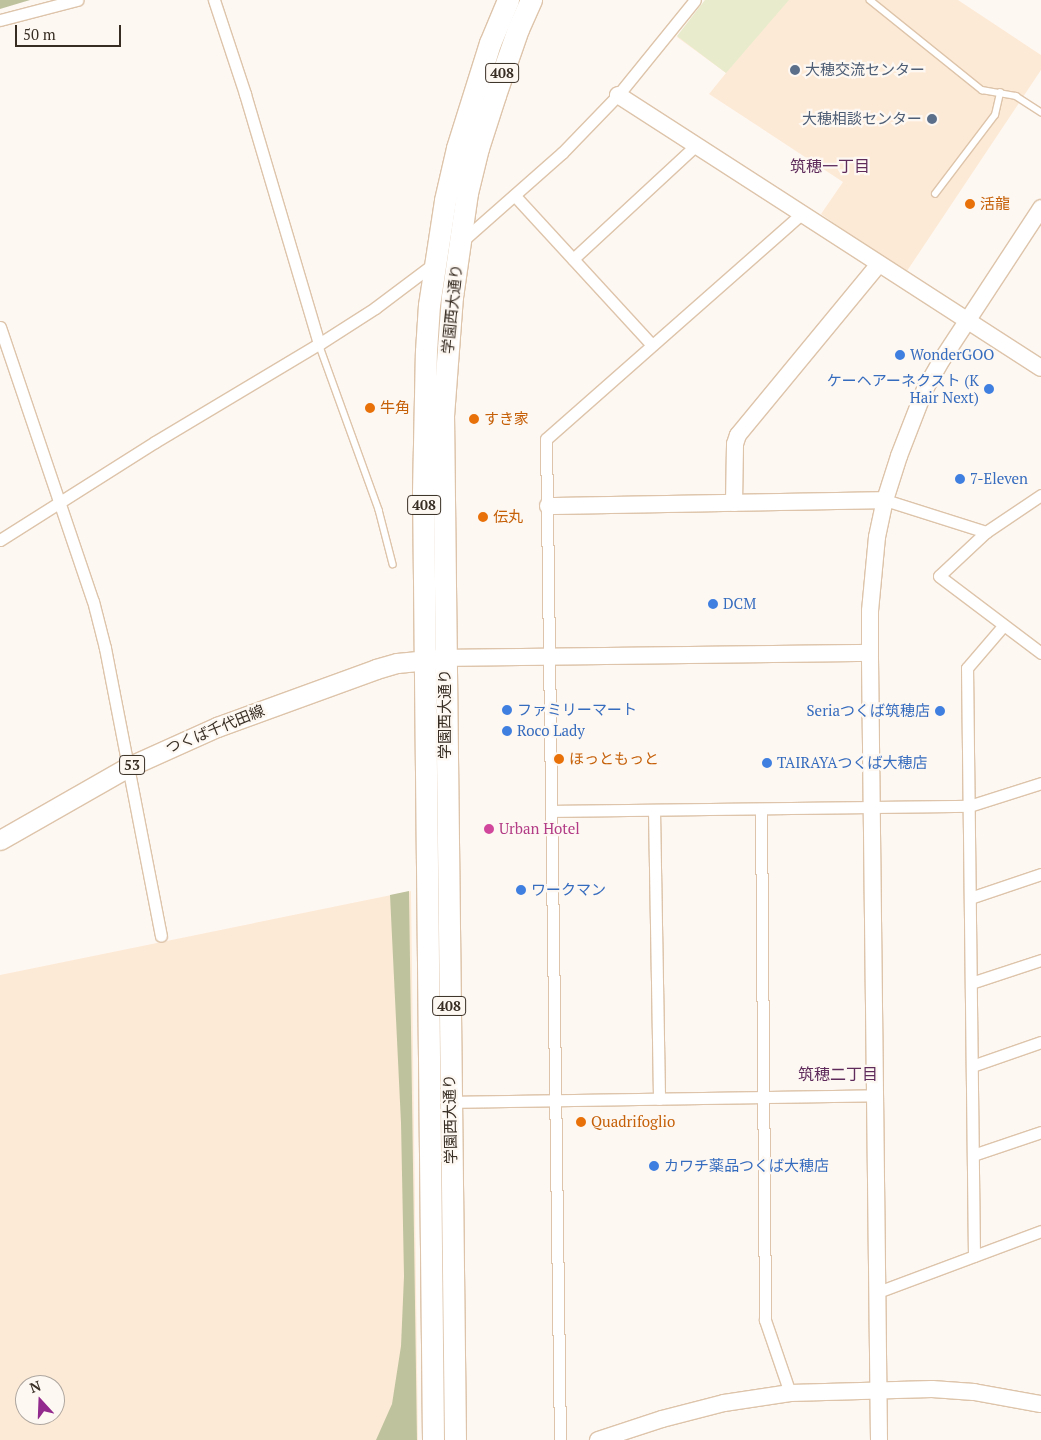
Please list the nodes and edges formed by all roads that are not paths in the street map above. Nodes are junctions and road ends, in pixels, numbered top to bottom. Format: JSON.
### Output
{"nodes":[{"id":1,"x":76,"y":0,"type":"edge"},
{"id":2,"x":214,"y":0,"type":"edge"},
{"id":3,"x":508,"y":0,"type":"edge"},
{"id":4,"x":531,"y":0,"type":"edge"},
{"id":5,"x":870,"y":0,"type":"edge"},
{"id":6,"x":693,"y":1,"type":"edge"},
{"id":7,"x":0,"y":20,"type":"edge"},
{"id":8,"x":1000,"y":93,"type":"junction"},
{"id":9,"x":618,"y":94,"type":"junction"},
{"id":10,"x":1041,"y":112,"type":"edge"},
{"id":11,"x":697,"y":144,"type":"junction"},
{"id":12,"x":935,"y":194,"type":"dead end"},
{"id":13,"x":515,"y":196,"type":"junction"},
{"id":14,"x":1041,"y":208,"type":"edge"},
{"id":15,"x":801,"y":214,"type":"junction"},
{"id":16,"x":458,"y":244,"type":"junction"},
{"id":17,"x":573,"y":259,"type":"junction"},
{"id":18,"x":436,"y":262,"type":"junction"},
{"id":19,"x":878,"y":265,"type":"junction"},
{"id":20,"x":966,"y":322,"type":"junction"},
{"id":21,"x":0,"y":327,"type":"edge"},
{"id":22,"x":320,"y":344,"type":"junction"},
{"id":23,"x":652,"y":346,"type":"junction"},
{"id":24,"x":1041,"y":368,"type":"edge"},
{"id":25,"x":1041,"y":495,"type":"edge"},
{"id":26,"x":884,"y":500,"type":"junction"},
{"id":27,"x":59,"y":502,"type":"junction"},
{"id":28,"x":734,"y":503,"type":"junction"},
{"id":29,"x":548,"y":506,"type":"junction"},
{"id":30,"x":986,"y":532,"type":"junction"},
{"id":31,"x":0,"y":540,"type":"edge"},
{"id":32,"x":393,"y":564,"type":"dead end"},
{"id":33,"x":1003,"y":626,"type":"junction"},
{"id":34,"x":870,"y":652,"type":"junction"},
{"id":35,"x":1041,"y":653,"type":"edge"},
{"id":36,"x":550,"y":657,"type":"junction"},
{"id":37,"x":435,"y":659,"type":"junction"},
{"id":38,"x":128,"y":767,"type":"junction"},
{"id":39,"x":1041,"y":783,"type":"edge"},
{"id":40,"x":969,"y":806,"type":"junction"},
{"id":41,"x":871,"y":807,"type":"junction"},
{"id":42,"x":760,"y":808,"type":"junction"},
{"id":43,"x":654,"y":810,"type":"junction"},
{"id":44,"x":552,"y":811,"type":"junction"},
{"id":45,"x":0,"y":840,"type":"edge"},
{"id":46,"x":1041,"y":874,"type":"edge"},
{"id":47,"x":970,"y":898,"type":"junction"},
{"id":48,"x":161,"y":936,"type":"dead end"},
{"id":49,"x":1041,"y":960,"type":"edge"},
{"id":50,"x":971,"y":983,"type":"junction"},
{"id":51,"x":1041,"y":1042,"type":"edge"},
{"id":52,"x":972,"y":1066,"type":"junction"},
{"id":53,"x":875,"y":1095,"type":"junction"},
{"id":54,"x":763,"y":1097,"type":"junction"},
{"id":55,"x":659,"y":1099,"type":"junction"},
{"id":56,"x":555,"y":1100,"type":"junction"},
{"id":57,"x":450,"y":1102,"type":"junction"},
{"id":58,"x":1041,"y":1132,"type":"edge"},
{"id":59,"x":973,"y":1155,"type":"junction"},
{"id":60,"x":1041,"y":1230,"type":"edge"},
{"id":61,"x":974,"y":1256,"type":"junction"},
{"id":62,"x":878,"y":1292,"type":"junction"},
{"id":63,"x":879,"y":1389,"type":"junction"},
{"id":64,"x":790,"y":1393,"type":"junction"},
{"id":65,"x":1041,"y":1404,"type":"edge"},
{"id":66,"x":433,"y":1440,"type":"edge"},
{"id":67,"x":454,"y":1440,"type":"edge"},
{"id":68,"x":560,"y":1440,"type":"edge"},
{"id":69,"x":598,"y":1440,"type":"edge"},
{"id":70,"x":879,"y":1440,"type":"edge"}],
"edges":[{"from":1,"to":7,"type":"street"},
{"from":2,"to":22,"type":"street"},
{"from":3,"to":18,"type":"highway","name":"学園西大通り","number":"408"},
{"from":4,"to":16,"type":"highway","name":"学園西大通り","number":"408"},
{"from":5,"to":8,"type":"lane"},
{"from":6,"to":9,"type":"street"},
{"from":8,"to":10,"type":"lane"},
{"from":8,"to":12,"type":"lane"},
{"from":9,"to":11,"type":"street"},
{"from":9,"to":13,"type":"street"},
{"from":11,"to":15,"type":"street"},
{"from":11,"to":17,"type":"street"},
{"from":13,"to":16,"type":"street"},
{"from":13,"to":17,"type":"street"},
{"from":14,"to":20,"type":"street"},
{"from":15,"to":19,"type":"street"},
{"from":15,"to":23,"type":"street"},
{"from":16,"to":18,"type":"street"},
{"from":16,"to":37,"type":"highway","name":"学園西大通り","number":"408"},
{"from":17,"to":23,"type":"street"},
{"from":18,"to":22,"type":"street"},
{"from":18,"to":37,"type":"highway","name":"学園西大通り","number":"408"},
{"from":19,"to":20,"type":"street"},
{"from":19,"to":28,"type":"street"},
{"from":20,"to":24,"type":"street"},
{"from":20,"to":26,"type":"street"},
{"from":21,"to":27,"type":"street"},
{"from":22,"to":27,"type":"street"},
{"from":22,"to":32,"type":"lane"},
{"from":23,"to":29,"type":"street"},
{"from":25,"to":30,"type":"street"},
{"from":26,"to":28,"type":"street"},
{"from":26,"to":30,"type":"street"},
{"from":26,"to":34,"type":"street"},
{"from":27,"to":31,"type":"street"},
{"from":27,"to":38,"type":"street"},
{"from":28,"to":29,"type":"street"},
{"from":29,"to":36,"type":"street"},
{"from":30,"to":33,"type":"street"},
{"from":33,"to":35,"type":"street"},
{"from":33,"to":40,"type":"street"},
{"from":34,"to":36,"type":"street"},
{"from":34,"to":41,"type":"street"},
{"from":36,"to":37,"type":"street"},
{"from":36,"to":44,"type":"street"},
{"from":37,"to":38,"type":"main road","name":"つくば千代田線","number":"53"},
{"from":37,"to":57,"type":"highway","name":"学園西大通り","number":"408"},
{"from":37,"to":66,"type":"highway","name":"学園西大通り","number":"408"},
{"from":38,"to":45,"type":"main road","name":"つくば千代田線","number":"53"},
{"from":38,"to":48,"type":"street"},
{"from":39,"to":40,"type":"street"},
{"from":40,"to":41,"type":"street"},
{"from":40,"to":47,"type":"street"},
{"from":41,"to":42,"type":"street"},
{"from":41,"to":53,"type":"street"},
{"from":42,"to":43,"type":"street"},
{"from":42,"to":54,"type":"street"},
{"from":43,"to":44,"type":"street"},
{"from":43,"to":55,"type":"street"},
{"from":44,"to":56,"type":"street"},
{"from":46,"to":47,"type":"street"},
{"from":47,"to":50,"type":"street"},
{"from":49,"to":50,"type":"street"},
{"from":50,"to":52,"type":"street"},
{"from":51,"to":52,"type":"street"},
{"from":52,"to":59,"type":"street"},
{"from":53,"to":54,"type":"street"},
{"from":53,"to":62,"type":"street"},
{"from":54,"to":55,"type":"street"},
{"from":54,"to":64,"type":"street"},
{"from":55,"to":56,"type":"street"},
{"from":56,"to":57,"type":"street"},
{"from":56,"to":68,"type":"street"},
{"from":57,"to":67,"type":"highway","name":"学園西大通り","number":"408"},
{"from":58,"to":59,"type":"street"},
{"from":59,"to":61,"type":"street"},
{"from":60,"to":61,"type":"street"},
{"from":61,"to":62,"type":"street"},
{"from":62,"to":63,"type":"street"},
{"from":63,"to":64,"type":"street"},
{"from":63,"to":65,"type":"street"},
{"from":63,"to":70,"type":"street"},
{"from":64,"to":69,"type":"street"}]}
